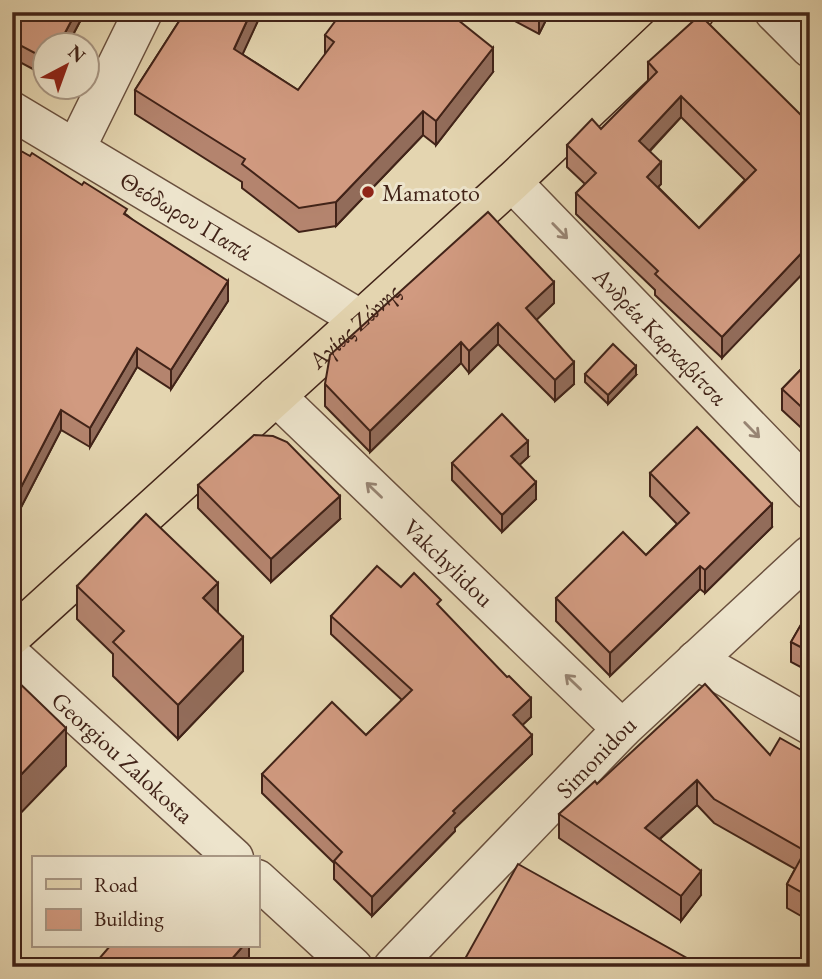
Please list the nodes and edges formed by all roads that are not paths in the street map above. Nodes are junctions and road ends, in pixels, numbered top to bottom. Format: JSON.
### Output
{"nodes":[{"id":1,"x":143,"y":12,"type":"edge"},
{"id":2,"x":695,"y":12,"type":"edge"},
{"id":3,"x":774,"y":12,"type":"edge"},
{"id":4,"x":810,"y":48,"type":"edge"},
{"id":5,"x":12,"y":111,"type":"edge"},
{"id":6,"x":76,"y":148,"type":"junction"},
{"id":7,"x":512,"y":182,"type":"junction"},
{"id":8,"x":360,"y":319,"type":"junction"},
{"id":9,"x":276,"y":396,"type":"junction"},
{"id":10,"x":810,"y":490,"type":"edge"},
{"id":11,"x":810,"y":555,"type":"edge"},
{"id":12,"x":12,"y":636,"type":"edge"},
{"id":13,"x":12,"y":656,"type":"edge"},
{"id":14,"x":696,"y":660,"type":"junction"},
{"id":15,"x":810,"y":725,"type":"edge"},
{"id":16,"x":622,"y":729,"type":"junction"},
{"id":17,"x":232,"y":856,"type":"edge"},
{"id":18,"x":259,"y":881,"type":"edge"},
{"id":19,"x":353,"y":967,"type":"edge"},
{"id":20,"x":393,"y":967,"type":"edge"}],
"edges":[{"from":1,"to":6,"type":"street"},
{"from":2,"to":7,"type":"main road","name":"Αγίας Ζώνης"},
{"from":3,"to":4,"type":"street"},
{"from":5,"to":6,"type":"street","name":"Θεόδωρου Παπά"},
{"from":6,"to":8,"type":"street","name":"Θεόδωρου Παπά"},
{"from":7,"to":8,"type":"main road","name":"Αγίας Ζώνης"},
{"from":7,"to":10,"type":"street","name":"Ανδρέα Καρκαβίτσα","one_way":true},
{"from":8,"to":9,"type":"main road","name":"Αγίας Ζώνης"},
{"from":9,"to":12,"type":"main road","name":"Αγίας Ζώνης"},
{"from":16,"to":9,"type":"street","name":"Vakchylidou","one_way":true},
{"from":11,"to":14,"type":"street","name":"Simonidou"},
{"from":13,"to":17,"type":"street","name":"Georgiou Zalokosta"},
{"from":14,"to":15,"type":"street"},
{"from":14,"to":16,"type":"street","name":"Simonidou"},
{"from":16,"to":20,"type":"street","name":"Simonidou"},
{"from":18,"to":19,"type":"street"}]}
